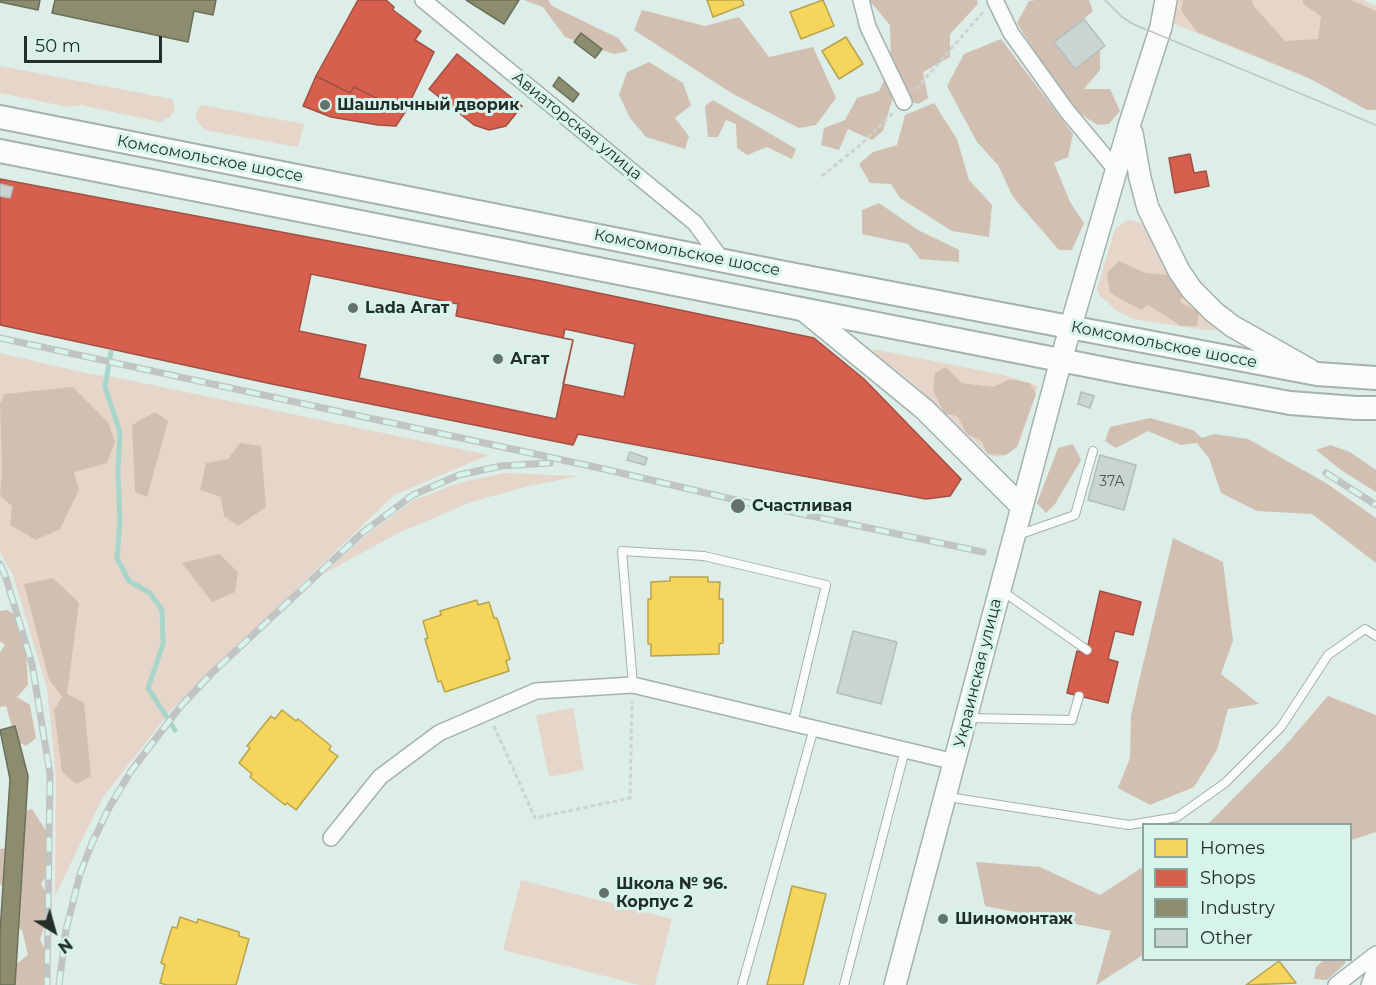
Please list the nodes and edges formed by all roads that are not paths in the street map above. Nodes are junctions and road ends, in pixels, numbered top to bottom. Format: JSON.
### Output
{"nodes":[{"id":1,"x":423,"y":0,"type":"edge"},
{"id":2,"x":861,"y":0,"type":"edge"},
{"id":3,"x":995,"y":0,"type":"edge"},
{"id":4,"x":1166,"y":0,"type":"edge"},
{"id":5,"x":904,"y":102,"type":"dead end"},
{"id":6,"x":0,"y":117,"type":"edge"},
{"id":7,"x":1130,"y":123,"type":"junction"},
{"id":8,"x":0,"y":151,"type":"edge"},
{"id":9,"x":1117,"y":171,"type":"junction"},
{"id":10,"x":1148,"y":208,"type":"junction"},
{"id":11,"x":1106,"y":210,"type":"junction"},
{"id":12,"x":722,"y":260,"type":"junction"},
{"id":13,"x":802,"y":309,"type":"junction"},
{"id":14,"x":1070,"y":327,"type":"junction"},
{"id":15,"x":1061,"y":360,"type":"junction"},
{"id":16,"x":1317,"y":374,"type":"junction"},
{"id":17,"x":1376,"y":378,"type":"edge"},
{"id":18,"x":1376,"y":408,"type":"edge"},
{"id":19,"x":1093,"y":451,"type":"dead end"},
{"id":20,"x":1022,"y":507,"type":"junction"},
{"id":21,"x":1014,"y":536,"type":"junction"},
{"id":22,"x":999,"y":590,"type":"junction"},
{"id":23,"x":1376,"y":636,"type":"edge"},
{"id":24,"x":1087,"y":650,"type":"dead end"},
{"id":25,"x":633,"y":685,"type":"junction"},
{"id":26,"x":1079,"y":696,"type":"dead end"},
{"id":27,"x":967,"y":718,"type":"junction"},
{"id":28,"x":792,"y":723,"type":"junction"},
{"id":29,"x":814,"y":728,"type":"junction"},
{"id":30,"x":905,"y":750,"type":"junction"},
{"id":31,"x":955,"y":762,"type":"junction"},
{"id":32,"x":946,"y":797,"type":"junction"},
{"id":33,"x":331,"y":838,"type":"dead end"},
{"id":34,"x":1376,"y":954,"type":"edge"},
{"id":35,"x":1376,"y":966,"type":"edge"},
{"id":36,"x":742,"y":985,"type":"edge"},
{"id":37,"x":843,"y":985,"type":"edge"},
{"id":38,"x":895,"y":985,"type":"edge"},
{"id":39,"x":1336,"y":985,"type":"edge"},
{"id":40,"x":1369,"y":985,"type":"edge"}],
"edges":[{"from":1,"to":12,"type":"street","name":"Авиаторская улица"},
{"from":2,"to":5,"type":"street"},
{"from":3,"to":9,"type":"street"},
{"from":4,"to":7,"type":"street","name":"Украинская улица"},
{"from":6,"to":12,"type":"main road","name":"Комсомольское шоссе"},
{"from":7,"to":9,"type":"street","name":"Украинская улица"},
{"from":7,"to":10,"type":"street"},
{"from":8,"to":13,"type":"main road","name":"Комсомольское шоссе"},
{"from":9,"to":10,"type":"street"},
{"from":9,"to":11,"type":"street","name":"Украинская улица"},
{"from":10,"to":11,"type":"street"},
{"from":10,"to":16,"type":"street"},
{"from":11,"to":14,"type":"street","name":"Украинская улица"},
{"from":12,"to":14,"type":"main road","name":"Комсомольское шоссе"},
{"from":13,"to":15,"type":"main road","name":"Комсомольское шоссе"},
{"from":13,"to":20,"type":"street"},
{"from":14,"to":15,"type":"street","name":"Украинская улица"},
{"from":14,"to":16,"type":"main road","name":"Комсомольское шоссе"},
{"from":15,"to":18,"type":"main road","name":"Комсомольское шоссе"},
{"from":15,"to":20,"type":"street","name":"Украинская улица"},
{"from":16,"to":17,"type":"main road","name":"Комсомольское шоссе"},
{"from":19,"to":21,"type":"lane"},
{"from":20,"to":21,"type":"street","name":"Украинская улица"},
{"from":21,"to":22,"type":"street","name":"Украинская улица"},
{"from":22,"to":24,"type":"lane"},
{"from":22,"to":27,"type":"street","name":"Украинская улица"},
{"from":23,"to":32,"type":"lane"},
{"from":25,"to":28,"type":"street"},
{"from":25,"to":28,"type":"lane"},
{"from":25,"to":33,"type":"street"},
{"from":26,"to":27,"type":"lane"},
{"from":27,"to":31,"type":"street","name":"Украинская улица"},
{"from":28,"to":29,"type":"street"},
{"from":29,"to":30,"type":"street"},
{"from":29,"to":36,"type":"lane"},
{"from":30,"to":31,"type":"street"},
{"from":30,"to":37,"type":"lane"},
{"from":31,"to":32,"type":"street","name":"Украинская улица"},
{"from":32,"to":38,"type":"street","name":"Украинская улица"},
{"from":34,"to":39,"type":"street"},
{"from":35,"to":40,"type":"street"}]}
